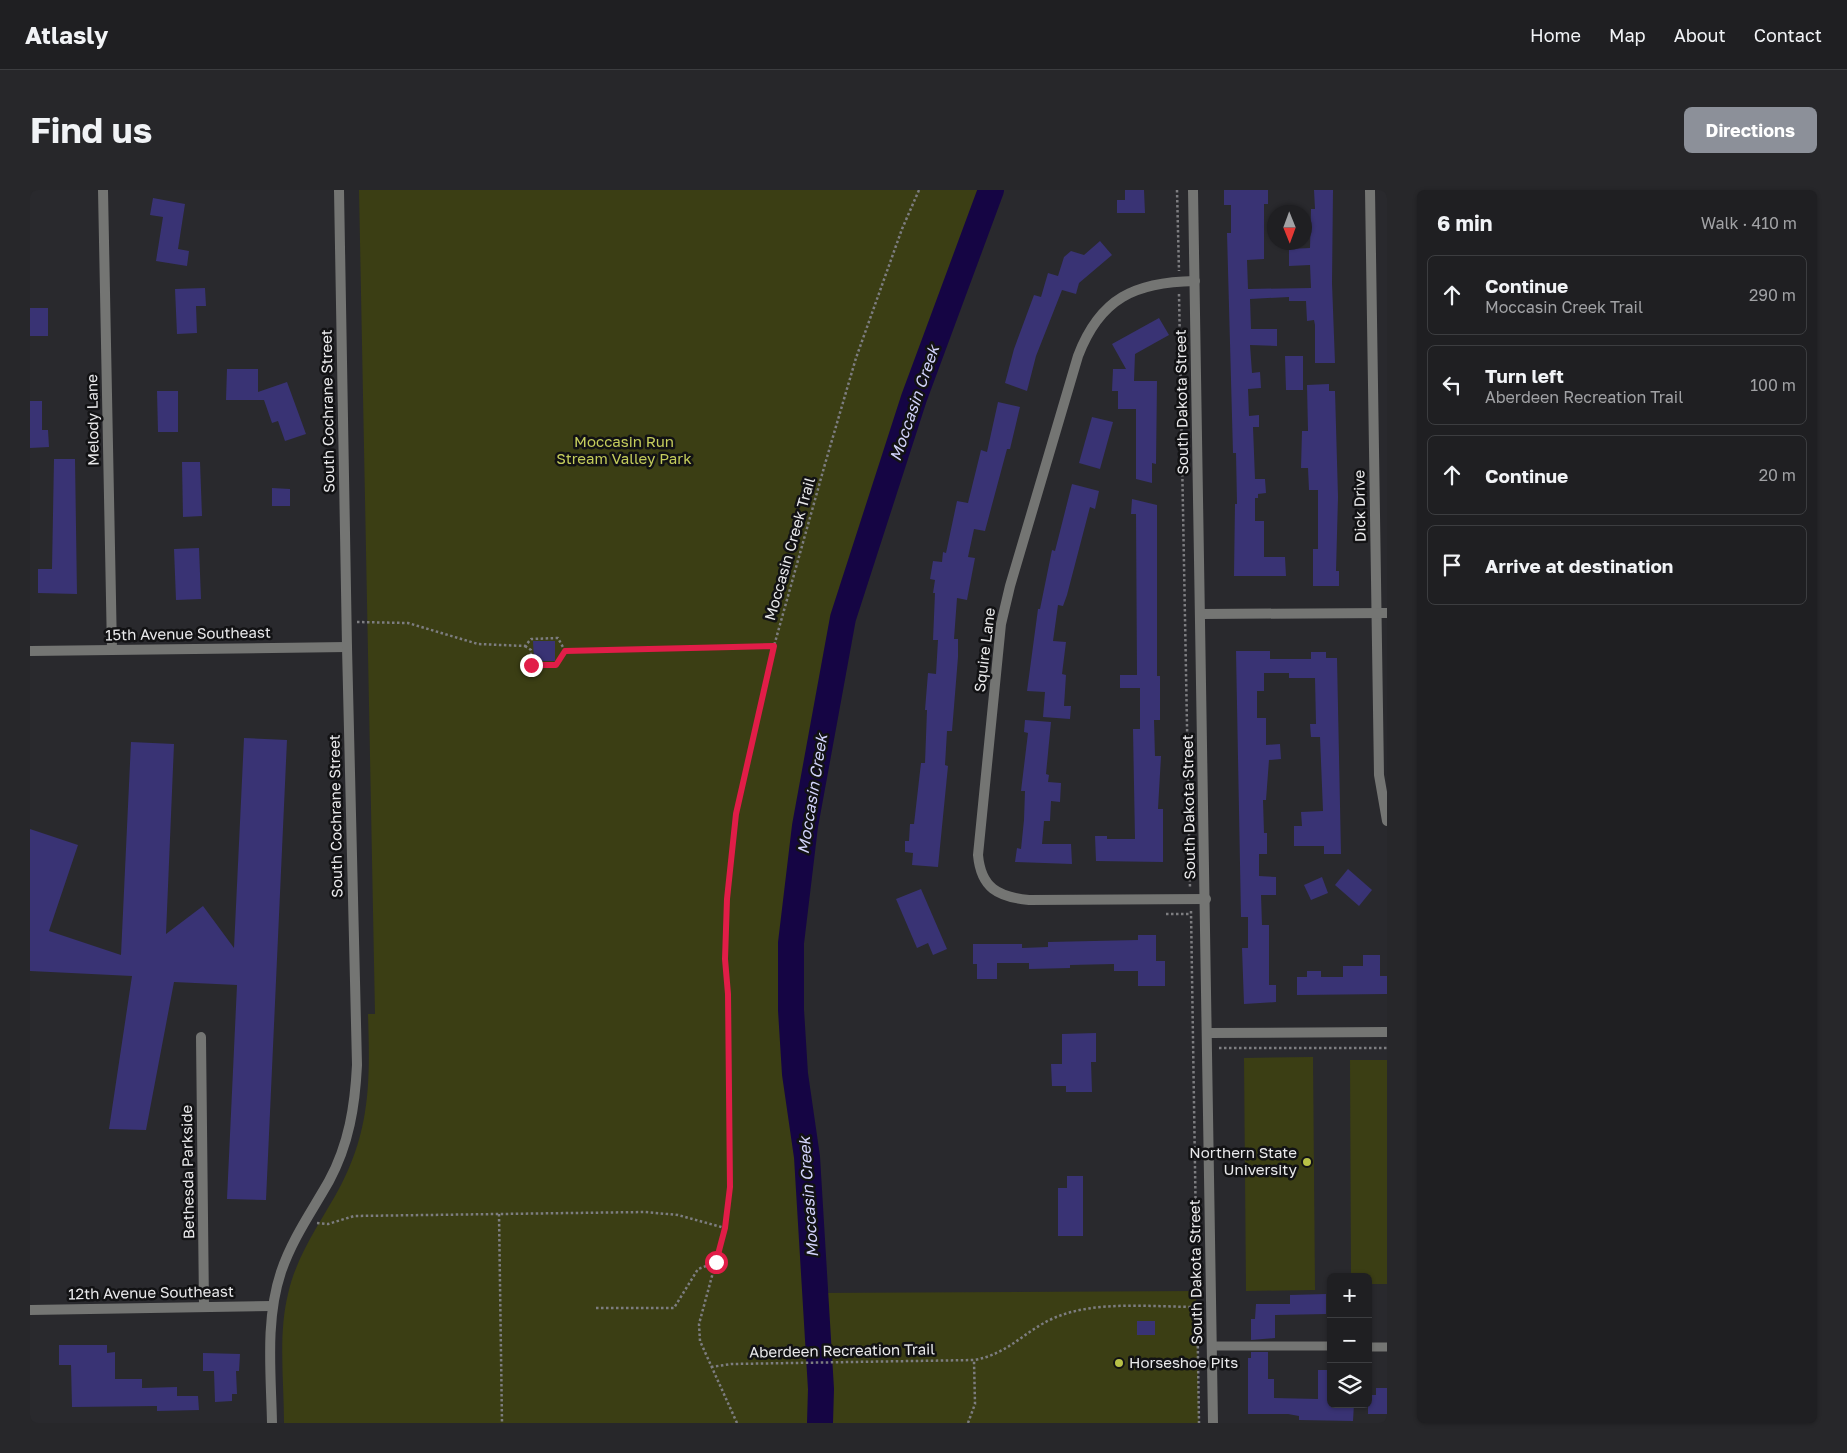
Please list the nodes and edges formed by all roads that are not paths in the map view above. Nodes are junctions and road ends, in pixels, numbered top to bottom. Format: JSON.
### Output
{"nodes":[{"id":1,"x":103,"y":190,"type":"edge"},
{"id":2,"x":339,"y":190,"type":"edge"},
{"id":3,"x":1192,"y":190,"type":"edge"},
{"id":4,"x":1370,"y":190,"type":"edge"},
{"id":5,"x":1195,"y":281,"type":"junction"},
{"id":6,"x":1382,"y":613,"type":"edge"},
{"id":7,"x":1200,"y":614,"type":"junction"},
{"id":8,"x":347,"y":646,"type":"junction"},
{"id":9,"x":112,"y":650,"type":"junction"},
{"id":10,"x":30,"y":651,"type":"edge"},
{"id":11,"x":1387,"y":821,"type":"edge"},
{"id":12,"x":1206,"y":900,"type":"junction"},
{"id":13,"x":1387,"y":1032,"type":"edge"},
{"id":14,"x":1208,"y":1033,"type":"junction"},
{"id":15,"x":201,"y":1037,"type":"dead end"},
{"id":16,"x":272,"y":1306,"type":"junction"},
{"id":17,"x":204,"y":1307,"type":"junction"},
{"id":18,"x":30,"y":1310,"type":"edge"},
{"id":19,"x":1212,"y":1346,"type":"junction"},
{"id":20,"x":1327,"y":1346,"type":"edge"},
{"id":21,"x":1372,"y":1347,"type":"edge"},
{"id":22,"x":1387,"y":1347,"type":"edge"},
{"id":23,"x":272,"y":1423,"type":"edge"},
{"id":24,"x":1213,"y":1423,"type":"edge"}],
"edges":[{"from":1,"to":9,"type":"street","name":"Melody Lane"},
{"from":2,"to":8,"type":"street","name":"South Cochrane Street"},
{"from":3,"to":5,"type":"street","name":"South Dakota Street"},
{"from":4,"to":6,"type":"street","name":"Dick Drive"},
{"from":5,"to":7,"type":"street","name":"South Dakota Street"},
{"from":5,"to":12,"type":"street","name":"Squire Lane"},
{"from":6,"to":7,"type":"street"},
{"from":6,"to":11,"type":"street","name":"Dick Drive"},
{"from":7,"to":12,"type":"street","name":"South Dakota Street"},
{"from":8,"to":9,"type":"street","name":"15th Avenue Southeast"},
{"from":8,"to":16,"type":"street","name":"South Cochrane Street"},
{"from":9,"to":10,"type":"street","name":"15th Avenue Southeast"},
{"from":12,"to":14,"type":"street","name":"South Dakota Street"},
{"from":13,"to":14,"type":"street"},
{"from":14,"to":19,"type":"street","name":"South Dakota Street"},
{"from":15,"to":17,"type":"street","name":"Bethesda Parkside"},
{"from":16,"to":17,"type":"street","name":"12th Avenue Southeast"},
{"from":16,"to":23,"type":"street","name":"South Cochrane Street"},
{"from":17,"to":18,"type":"street","name":"12th Avenue Southeast"},
{"from":19,"to":20,"type":"lane"},
{"from":19,"to":24,"type":"street","name":"South Dakota Street"},
{"from":21,"to":22,"type":"lane"}]}
